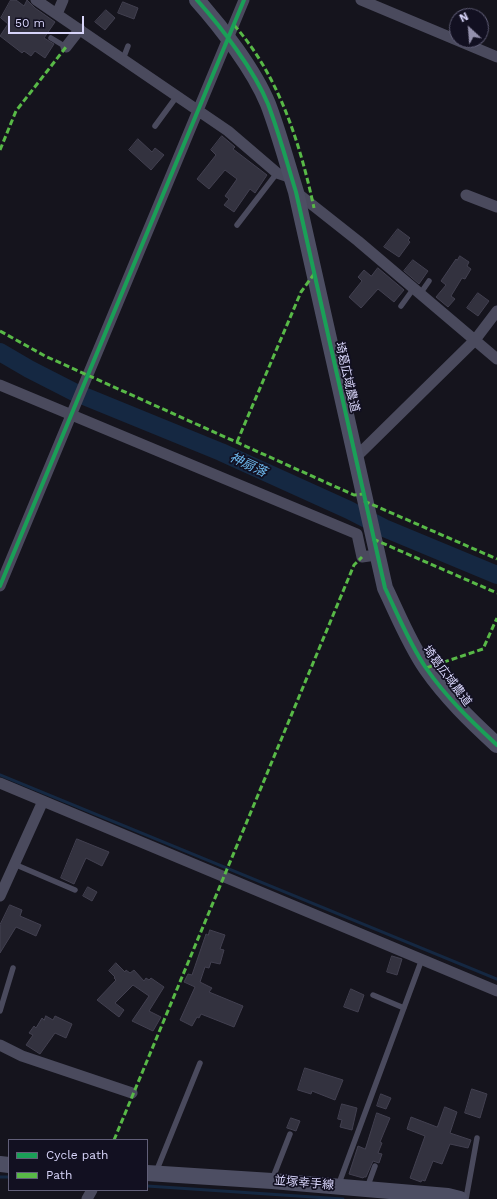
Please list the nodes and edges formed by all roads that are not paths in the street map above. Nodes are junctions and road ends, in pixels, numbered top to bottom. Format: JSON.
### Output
{"nodes":[{"id":1,"x":36,"y":0,"type":"edge"},
{"id":2,"x":63,"y":0,"type":"edge"},
{"id":3,"x":197,"y":0,"type":"edge"},
{"id":4,"x":244,"y":0,"type":"edge"},
{"id":5,"x":361,"y":0,"type":"edge"},
{"id":6,"x":57,"y":14,"type":"junction"},
{"id":7,"x":80,"y":29,"type":"junction"},
{"id":8,"x":51,"y":38,"type":"dead end"},
{"id":9,"x":228,"y":40,"type":"junction"},
{"id":10,"x":128,"y":46,"type":"dead end"},
{"id":11,"x":66,"y":47,"type":"joint"},
{"id":12,"x":497,"y":57,"type":"edge"},
{"id":13,"x":123,"y":59,"type":"junction"},
{"id":14,"x":177,"y":96,"type":"junction"},
{"id":15,"x":199,"y":111,"type":"junction"},
{"id":16,"x":155,"y":126,"type":"dead end"},
{"id":17,"x":288,"y":181,"type":"junction"},
{"id":18,"x":466,"y":195,"type":"dead end"},
{"id":19,"x":497,"y":207,"type":"edge"},
{"id":20,"x":237,"y":225,"type":"dead end"},
{"id":21,"x":429,"y":281,"type":"dead end"},
{"id":22,"x":417,"y":291,"type":"junction"},
{"id":23,"x":401,"y":306,"type":"dead end"},
{"id":24,"x":497,"y":311,"type":"edge"},
{"id":25,"x":475,"y":340,"type":"junction"},
{"id":26,"x":497,"y":359,"type":"edge"},
{"id":27,"x":0,"y":385,"type":"edge"},
{"id":28,"x":71,"y":414,"type":"junction"},
{"id":29,"x":355,"y":458,"type":"junction"},
{"id":30,"x":376,"y":555,"type":"junction"},
{"id":31,"x":0,"y":586,"type":"edge"},
{"id":32,"x":497,"y":744,"type":"edge"},
{"id":33,"x":0,"y":783,"type":"edge"},
{"id":34,"x":42,"y":801,"type":"junction"},
{"id":35,"x":14,"y":864,"type":"junction"},
{"id":36,"x":75,"y":890,"type":"dead end"},
{"id":37,"x":0,"y":896,"type":"edge"},
{"id":38,"x":422,"y":959,"type":"junction"},
{"id":39,"x":14,"y":968,"type":"dead end"},
{"id":40,"x":497,"y":991,"type":"edge"},
{"id":41,"x":373,"y":995,"type":"dead end"},
{"id":42,"x":404,"y":1008,"type":"junction"},
{"id":43,"x":0,"y":1011,"type":"edge"},
{"id":44,"x":0,"y":1045,"type":"edge"},
{"id":45,"x":200,"y":1063,"type":"dead end"},
{"id":46,"x":132,"y":1093,"type":"dead end"},
{"id":47,"x":290,"y":1134,"type":"dead end"},
{"id":48,"x":478,"y":1138,"type":"dead end"},
{"id":49,"x":375,"y":1166,"type":"dead end"},
{"id":50,"x":151,"y":1173,"type":"edge"},
{"id":51,"x":272,"y":1181,"type":"junction"},
{"id":52,"x":338,"y":1186,"type":"junction"},
{"id":53,"x":367,"y":1189,"type":"junction"},
{"id":54,"x":451,"y":1198,"type":"edge"},
{"id":55,"x":466,"y":1199,"type":"edge"}],
"edges":[{"from":1,"to":6,"type":"street"},
{"from":2,"to":6,"type":"street"},
{"from":3,"to":9,"type":"street","name":"埼葛広域農道"},
{"from":4,"to":9,"type":"street"},
{"from":5,"to":12,"type":"street"},
{"from":6,"to":7,"type":"street"},
{"from":7,"to":11,"type":"street"},
{"from":7,"to":13,"type":"street"},
{"from":8,"to":11,"type":"lane"},
{"from":9,"to":15,"type":"street"},
{"from":9,"to":17,"type":"street","name":"埼葛広域農道"},
{"from":10,"to":13,"type":"lane"},
{"from":13,"to":14,"type":"street"},
{"from":14,"to":15,"type":"street"},
{"from":14,"to":16,"type":"lane"},
{"from":15,"to":17,"type":"street"},
{"from":15,"to":28,"type":"street"},
{"from":17,"to":20,"type":"lane"},
{"from":17,"to":22,"type":"street"},
{"from":17,"to":29,"type":"street","name":"埼葛広域農道"},
{"from":18,"to":19,"type":"street"},
{"from":21,"to":22,"type":"lane"},
{"from":22,"to":23,"type":"lane"},
{"from":22,"to":25,"type":"street"},
{"from":24,"to":25,"type":"street"},
{"from":25,"to":26,"type":"street"},
{"from":25,"to":29,"type":"street"},
{"from":27,"to":28,"type":"street"},
{"from":28,"to":30,"type":"street"},
{"from":28,"to":31,"type":"street"},
{"from":29,"to":30,"type":"street","name":"埼葛広域農道"},
{"from":30,"to":32,"type":"street","name":"埼葛広域農道"},
{"from":33,"to":34,"type":"street"},
{"from":34,"to":35,"type":"street"},
{"from":34,"to":38,"type":"street"},
{"from":35,"to":36,"type":"lane"},
{"from":35,"to":37,"type":"street"},
{"from":38,"to":40,"type":"street"},
{"from":38,"to":42,"type":"lane"},
{"from":39,"to":43,"type":"lane"},
{"from":41,"to":42,"type":"lane"},
{"from":42,"to":52,"type":"lane"},
{"from":44,"to":46,"type":"street"},
{"from":45,"to":50,"type":"lane"},
{"from":47,"to":51,"type":"lane"},
{"from":48,"to":55,"type":"lane"},
{"from":49,"to":53,"type":"lane"},
{"from":50,"to":51,"type":"street","name":"並塚幸手線"},
{"from":51,"to":52,"type":"street","name":"並塚幸手線"},
{"from":52,"to":53,"type":"street","name":"並塚幸手線"},
{"from":53,"to":54,"type":"street","name":"並塚幸手線"}]}
